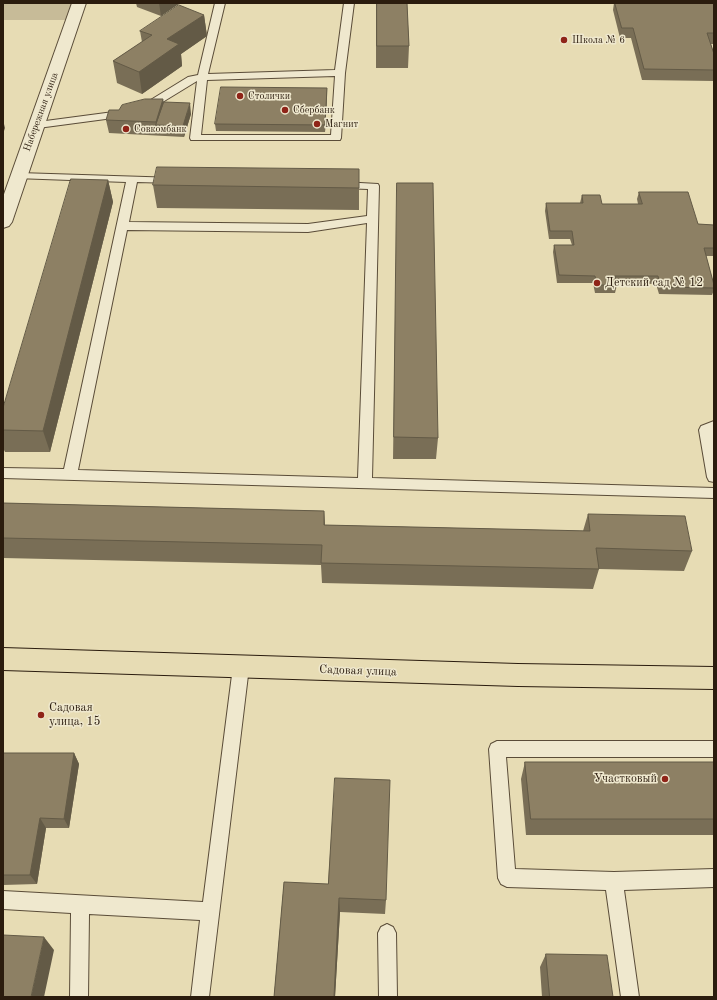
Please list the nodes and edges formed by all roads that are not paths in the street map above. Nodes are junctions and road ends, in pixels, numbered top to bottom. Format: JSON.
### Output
{"nodes":[{"id":1,"x":79,"y":3,"type":"edge"},
{"id":2,"x":220,"y":3,"type":"edge"},
{"id":3,"x":349,"y":3,"type":"edge"},
{"id":4,"x":340,"y":73,"type":"junction"},
{"id":5,"x":202,"y":77,"type":"junction"},
{"id":6,"x":38,"y":125,"type":"junction"},
{"id":7,"x":19,"y":176,"type":"junction"},
{"id":8,"x":132,"y":179,"type":"junction"},
{"id":9,"x":187,"y":180,"type":"edge"},
{"id":10,"x":335,"y":185,"type":"edge"},
{"id":11,"x":372,"y":219,"type":"junction"},
{"id":12,"x":3,"y":222,"type":"edge"},
{"id":13,"x":122,"y":226,"type":"junction"},
{"id":14,"x":714,"y":426,"type":"edge"},
{"id":15,"x":3,"y":473,"type":"edge"},
{"id":16,"x":70,"y":475,"type":"junction"},
{"id":17,"x":714,"y":477,"type":"edge"},
{"id":18,"x":365,"y":484,"type":"junction"},
{"id":19,"x":714,"y":493,"type":"edge"},
{"id":20,"x":3,"y":659,"type":"edge"},
{"id":21,"x":241,"y":667,"type":"junction"},
{"id":22,"x":713,"y":682,"type":"edge"},
{"id":23,"x":714,"y":749,"type":"edge"},
{"id":24,"x":714,"y":878,"type":"edge"},
{"id":25,"x":614,"y":881,"type":"junction"},
{"id":26,"x":3,"y":900,"type":"edge"},
{"id":27,"x":80,"y":905,"type":"junction"},
{"id":28,"x":211,"y":912,"type":"junction"},
{"id":29,"x":387,"y":933,"type":"edge"},
{"id":30,"x":79,"y":997,"type":"edge"},
{"id":31,"x":200,"y":997,"type":"edge"},
{"id":32,"x":388,"y":997,"type":"edge"},
{"id":33,"x":630,"y":997,"type":"edge"}],
"edges":[{"from":1,"to":6,"type":"street","name":"Набережная улица"},
{"from":2,"to":5,"type":"lane"},
{"from":3,"to":4,"type":"lane"},
{"from":4,"to":5,"type":"lane"},
{"from":4,"to":5,"type":"lane"},
{"from":5,"to":6,"type":"lane"},
{"from":6,"to":7,"type":"street","name":"Набережная улица"},
{"from":7,"to":8,"type":"lane"},
{"from":7,"to":12,"type":"street","name":"Набережная улица"},
{"from":8,"to":9,"type":"lane"},
{"from":8,"to":13,"type":"lane"},
{"from":10,"to":11,"type":"lane"},
{"from":11,"to":13,"type":"lane"},
{"from":11,"to":18,"type":"lane"},
{"from":13,"to":16,"type":"lane"},
{"from":14,"to":17,"type":"lane"},
{"from":15,"to":16,"type":"lane"},
{"from":16,"to":18,"type":"lane"},
{"from":18,"to":19,"type":"lane"},
{"from":20,"to":21,"type":"main road","name":"Садовая улица"},
{"from":21,"to":22,"type":"main road","name":"Садовая улица"},
{"from":21,"to":28,"type":"lane"},
{"from":23,"to":25,"type":"lane"},
{"from":24,"to":25,"type":"lane"},
{"from":25,"to":33,"type":"lane"},
{"from":26,"to":27,"type":"lane"},
{"from":27,"to":28,"type":"lane"},
{"from":27,"to":30,"type":"lane"},
{"from":28,"to":31,"type":"lane"},
{"from":29,"to":32,"type":"lane"}]}
